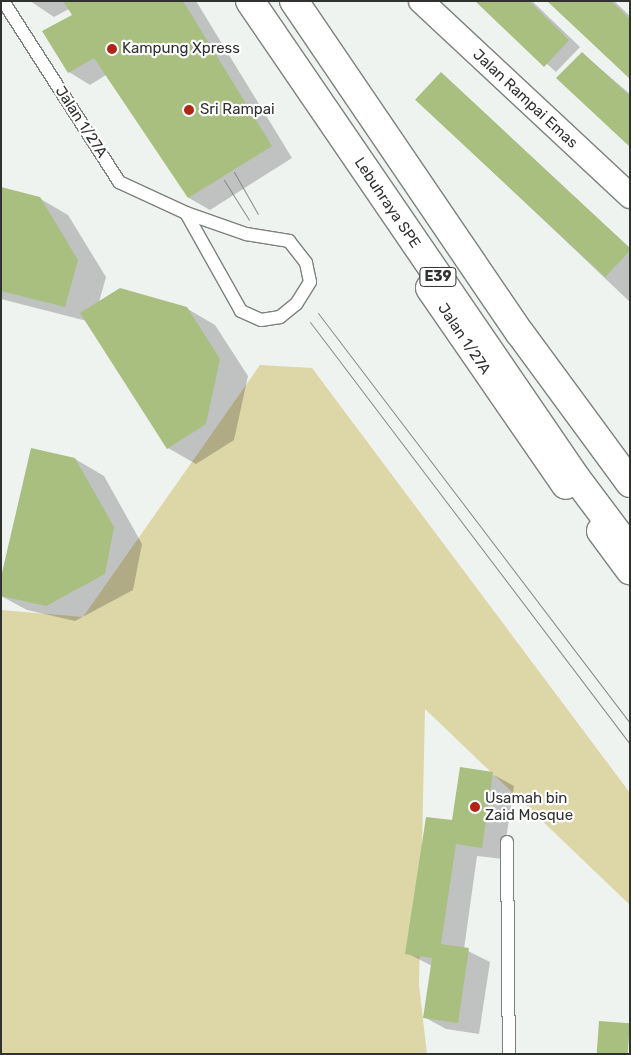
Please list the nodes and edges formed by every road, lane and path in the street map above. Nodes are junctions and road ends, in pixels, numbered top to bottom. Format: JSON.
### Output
{"nodes":[{"id":1,"x":3,"y":1,"type":"edge"},
{"id":2,"x":240,"y":1,"type":"edge"},
{"id":3,"x":250,"y":1,"type":"edge"},
{"id":4,"x":294,"y":1,"type":"edge"},
{"id":5,"x":306,"y":1,"type":"edge"},
{"id":6,"x":421,"y":1,"type":"edge"},
{"id":7,"x":630,"y":196,"type":"edge"},
{"id":8,"x":186,"y":213,"type":"junction"},
{"id":9,"x":630,"y":482,"type":"edge"},
{"id":10,"x":630,"y":550,"type":"edge"},
{"id":11,"x":630,"y":570,"type":"edge"},
{"id":12,"x":507,"y":842,"type":"dead end"},
{"id":13,"x":509,"y":1054,"type":"edge"}],
"edges":[{"from":1,"to":8,"type":"lane","name":"Jalan 1/27A"},
{"from":2,"to":11,"type":"main road","name":"Jalan 1/27A"},
{"from":3,"to":10,"type":"main road","name":"Lebuhraya SPE","number":"E39"},
{"from":4,"to":9,"type":"main road","number":"E39"},
{"from":5,"to":9,"type":"main road"},
{"from":6,"to":7,"type":"street","name":"Jalan Rampai Emas"},
{"from":8,"to":8,"type":"lane","name":"Jalan 1/27A"},
{"from":12,"to":13,"type":"lane"}]}
